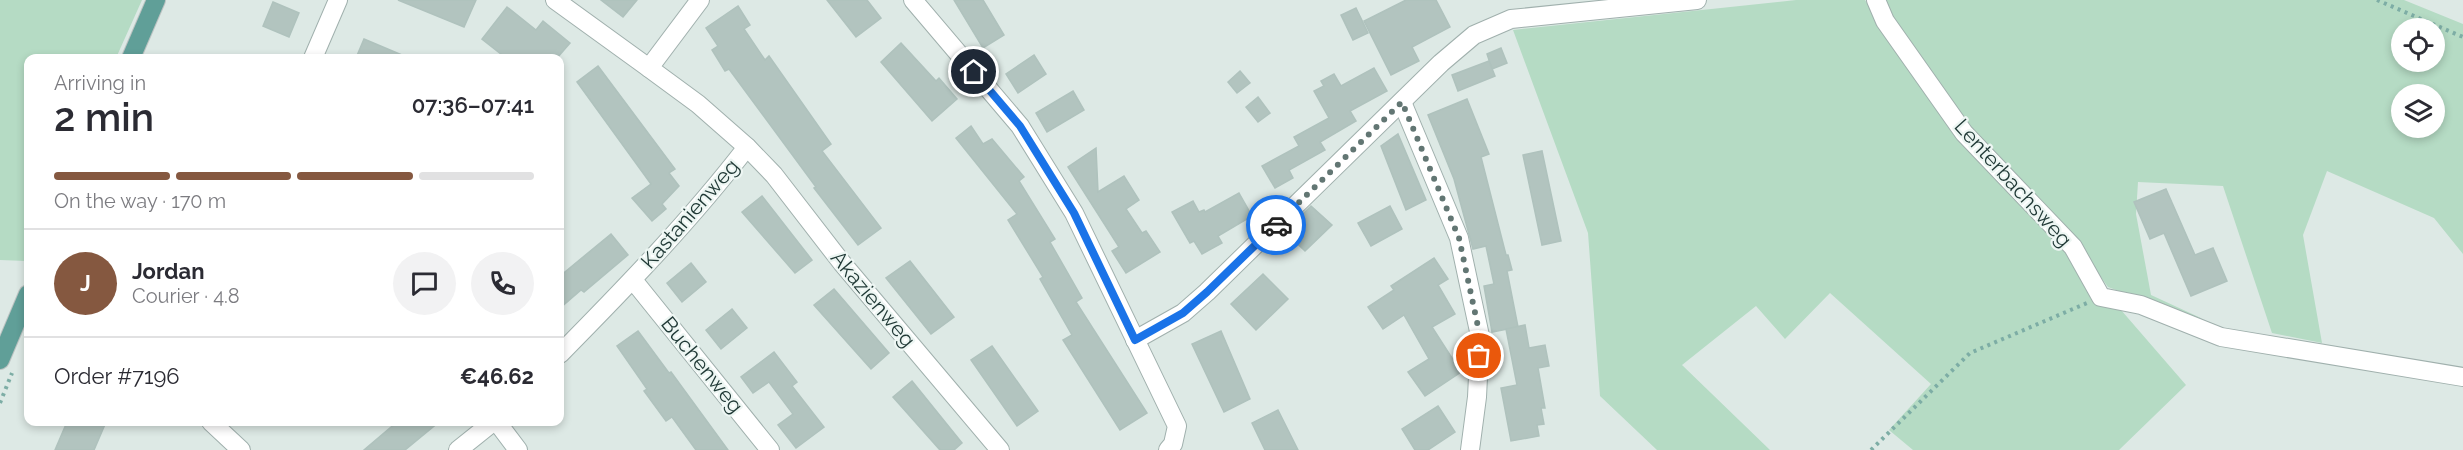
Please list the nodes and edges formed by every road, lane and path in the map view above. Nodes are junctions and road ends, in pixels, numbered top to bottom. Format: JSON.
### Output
{"nodes":[{"id":1,"x":156,"y":0,"type":"edge"},
{"id":2,"x":338,"y":0,"type":"edge"},
{"id":3,"x":555,"y":0,"type":"edge"},
{"id":4,"x":700,"y":0,"type":"edge"},
{"id":5,"x":913,"y":0,"type":"edge"},
{"id":6,"x":1697,"y":0,"type":"edge"},
{"id":7,"x":1876,"y":0,"type":"edge"},
{"id":8,"x":2377,"y":0,"type":"edge"},
{"id":9,"x":2463,"y":37,"type":"edge"},
{"id":10,"x":133,"y":54,"type":"edge"},
{"id":11,"x":315,"y":54,"type":"edge"},
{"id":12,"x":649,"y":68,"type":"junction"},
{"id":13,"x":1402,"y":102,"type":"junction"},
{"id":14,"x":747,"y":147,"type":"junction"},
{"id":15,"x":633,"y":280,"type":"junction"},
{"id":16,"x":2101,"y":297,"type":"junction"},
{"id":17,"x":24,"y":303,"type":"edge"},
{"id":18,"x":1135,"y":340,"type":"junction"},
{"id":19,"x":564,"y":350,"type":"edge"},
{"id":20,"x":0,"y":360,"type":"edge"},
{"id":21,"x":2463,"y":377,"type":"edge"},
{"id":22,"x":215,"y":426,"type":"edge"},
{"id":23,"x":490,"y":426,"type":"edge"},
{"id":24,"x":498,"y":426,"type":"edge"},
{"id":25,"x":242,"y":450,"type":"edge"},
{"id":26,"x":458,"y":450,"type":"edge"},
{"id":27,"x":518,"y":450,"type":"edge"},
{"id":28,"x":770,"y":450,"type":"edge"},
{"id":29,"x":1000,"y":450,"type":"edge"},
{"id":30,"x":1168,"y":450,"type":"edge"},
{"id":31,"x":1470,"y":450,"type":"edge"},
{"id":32,"x":1871,"y":450,"type":"edge"}],
"edges":[{"from":1,"to":10,"type":"main road"},
{"from":2,"to":11,"type":"street"},
{"from":3,"to":12,"type":"street","name":"Kastanienweg"},
{"from":4,"to":12,"type":"street"},
{"from":5,"to":18,"type":"street"},
{"from":6,"to":13,"type":"street"},
{"from":7,"to":16,"type":"street","name":"Lenterbachsweg"},
{"from":8,"to":9,"type":"path"},
{"from":12,"to":14,"type":"street","name":"Kastanienweg"},
{"from":13,"to":18,"type":"street"},
{"from":13,"to":31,"type":"street"},
{"from":14,"to":15,"type":"street","name":"Kastanienweg"},
{"from":14,"to":29,"type":"street","name":"Akazienweg"},
{"from":15,"to":19,"type":"street","name":"Kastanienweg"},
{"from":15,"to":28,"type":"street","name":"Buchenweg"},
{"from":16,"to":21,"type":"street"},
{"from":16,"to":32,"type":"path"},
{"from":17,"to":20,"type":"main road"},
{"from":18,"to":30,"type":"street"},
{"from":22,"to":25,"type":"street"},
{"from":23,"to":26,"type":"street"},
{"from":24,"to":27,"type":"street"}]}
